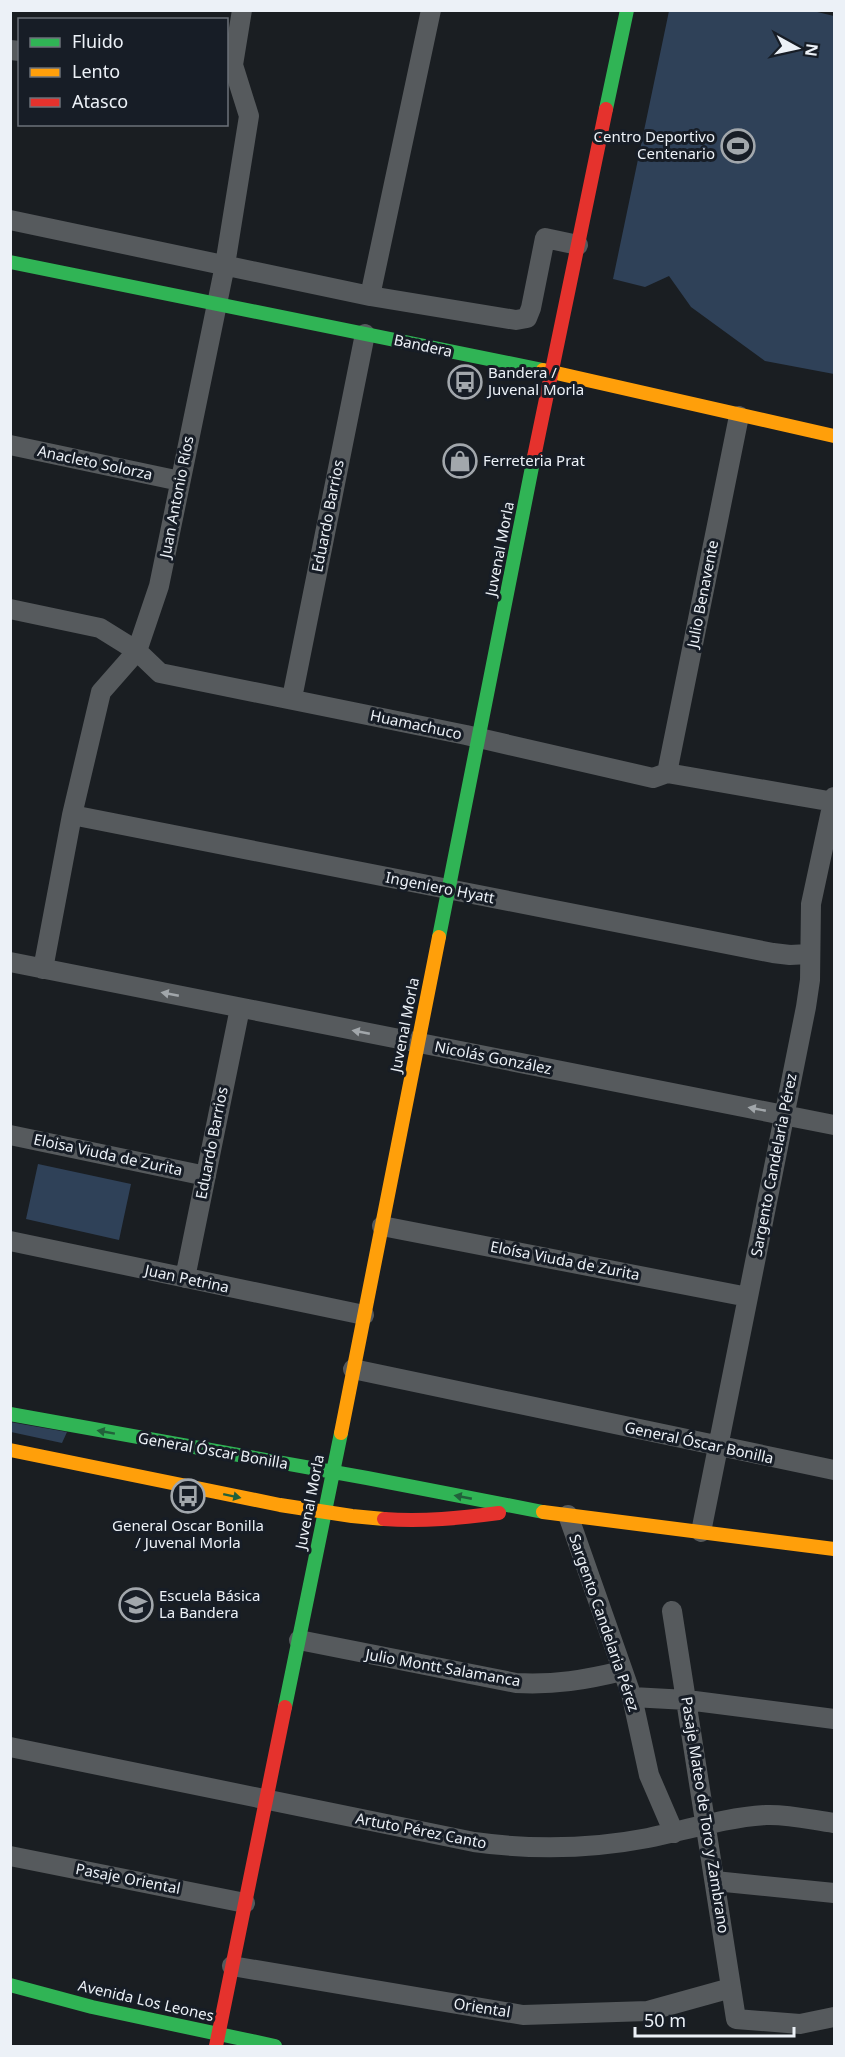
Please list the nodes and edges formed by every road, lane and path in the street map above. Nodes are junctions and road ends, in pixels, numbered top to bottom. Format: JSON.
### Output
{"nodes":[{"id":1,"x":242,"y":10,"type":"edge"},
{"id":2,"x":431,"y":10,"type":"edge"},
{"id":3,"x":627,"y":10,"type":"edge"},
{"id":4,"x":235,"y":92,"type":"edge"},
{"id":5,"x":10,"y":220,"type":"edge"},
{"id":6,"x":578,"y":245,"type":"junction"},
{"id":7,"x":10,"y":262,"type":"edge"},
{"id":8,"x":225,"y":265,"type":"junction"},
{"id":9,"x":370,"y":296,"type":"junction"},
{"id":10,"x":216,"y":304,"type":"junction"},
{"id":11,"x":365,"y":334,"type":"junction"},
{"id":12,"x":551,"y":372,"type":"junction"},
{"id":13,"x":739,"y":416,"type":"junction"},
{"id":14,"x":834,"y":436,"type":"edge"},
{"id":15,"x":10,"y":445,"type":"edge"},
{"id":16,"x":180,"y":481,"type":"junction"},
{"id":17,"x":10,"y":609,"type":"edge"},
{"id":18,"x":137,"y":651,"type":"junction"},
{"id":19,"x":292,"y":699,"type":"junction"},
{"id":20,"x":479,"y":738,"type":"junction"},
{"id":21,"x":667,"y":772,"type":"junction"},
{"id":22,"x":834,"y":801,"type":"edge"},
{"id":23,"x":72,"y":815,"type":"junction"},
{"id":24,"x":449,"y":890,"type":"junction"},
{"id":25,"x":809,"y":954,"type":"junction"},
{"id":26,"x":10,"y":962,"type":"edge"},
{"id":27,"x":43,"y":969,"type":"junction"},
{"id":28,"x":240,"y":1008,"type":"junction"},
{"id":29,"x":418,"y":1044,"type":"junction"},
{"id":30,"x":784,"y":1115,"type":"junction"},
{"id":31,"x":834,"y":1125,"type":"edge"},
{"id":32,"x":10,"y":1135,"type":"edge"},
{"id":33,"x":206,"y":1176,"type":"junction"},
{"id":34,"x":382,"y":1226,"type":"junction"},
{"id":35,"x":10,"y":1242,"type":"edge"},
{"id":36,"x":185,"y":1278,"type":"junction"},
{"id":37,"x":748,"y":1297,"type":"junction"},
{"id":38,"x":364,"y":1315,"type":"junction"},
{"id":39,"x":353,"y":1369,"type":"junction"},
{"id":40,"x":10,"y":1414,"type":"edge"},
{"id":41,"x":718,"y":1447,"type":"junction"},
{"id":42,"x":10,"y":1450,"type":"edge"},
{"id":43,"x":834,"y":1470,"type":"edge"},
{"id":44,"x":333,"y":1472,"type":"junction"},
{"id":45,"x":520,"y":1509,"type":"junction"},
{"id":46,"x":325,"y":1513,"type":"junction"},
{"id":47,"x":567,"y":1515,"type":"junction"},
{"id":48,"x":700,"y":1532,"type":"junction"},
{"id":49,"x":834,"y":1549,"type":"edge"},
{"id":50,"x":672,"y":1611,"type":"dead end"},
{"id":51,"x":299,"y":1640,"type":"junction"},
{"id":52,"x":622,"y":1671,"type":"junction"},
{"id":53,"x":632,"y":1697,"type":"junction"},
{"id":54,"x":687,"y":1700,"type":"junction"},
{"id":55,"x":834,"y":1719,"type":"edge"},
{"id":56,"x":10,"y":1747,"type":"edge"},
{"id":57,"x":266,"y":1801,"type":"junction"},
{"id":58,"x":834,"y":1823,"type":"edge"},
{"id":59,"x":704,"y":1826,"type":"junction"},
{"id":60,"x":674,"y":1833,"type":"junction"},
{"id":61,"x":10,"y":1856,"type":"edge"},
{"id":62,"x":716,"y":1881,"type":"junction"},
{"id":63,"x":834,"y":1893,"type":"edge"},
{"id":64,"x":245,"y":1903,"type":"junction"},
{"id":65,"x":232,"y":1966,"type":"junction"},
{"id":66,"x":10,"y":1985,"type":"edge"},
{"id":67,"x":731,"y":1988,"type":"junction"},
{"id":68,"x":834,"y":2017,"type":"edge"},
{"id":69,"x":217,"y":2041,"type":"edge"},
{"id":70,"x":275,"y":2046,"type":"edge"}],
"edges":[{"from":1,"to":4,"type":"street","name":"Juan Antonio Ríos"},
{"from":2,"to":9,"type":"street"},
{"from":3,"to":6,"type":"street","name":"Juvenal Morla"},
{"from":4,"to":8,"type":"street","name":"Juan Antonio Ríos"},
{"from":5,"to":8,"type":"street"},
{"from":6,"to":9,"type":"street"},
{"from":6,"to":12,"type":"street","name":"Juvenal Morla"},
{"from":7,"to":10,"type":"street","name":"Bandera"},
{"from":8,"to":9,"type":"street"},
{"from":8,"to":10,"type":"street","name":"Juan Antonio Ríos"},
{"from":10,"to":11,"type":"street","name":"Bandera"},
{"from":10,"to":16,"type":"street","name":"Juan Antonio Ríos"},
{"from":11,"to":12,"type":"street","name":"Bandera"},
{"from":11,"to":19,"type":"street","name":"Eduardo Barrios"},
{"from":12,"to":13,"type":"street","name":"Bandera"},
{"from":12,"to":20,"type":"street","name":"Juvenal Morla"},
{"from":13,"to":14,"type":"street","name":"Bandera"},
{"from":13,"to":21,"type":"street","name":"Julio Benavente"},
{"from":15,"to":16,"type":"street","name":"Anacleto Solorza"},
{"from":16,"to":18,"type":"street","name":"Juan Antonio Ríos"},
{"from":17,"to":18,"type":"street","name":"Huamachuco"},
{"from":18,"to":19,"type":"street","name":"Huamachuco"},
{"from":18,"to":23,"type":"street","name":"Juan Antonio Ríos"},
{"from":19,"to":20,"type":"street","name":"Huamachuco"},
{"from":20,"to":21,"type":"street","name":"Huamachuco"},
{"from":20,"to":24,"type":"street","name":"Juvenal Morla"},
{"from":21,"to":22,"type":"street","name":"Huamachuco"},
{"from":22,"to":25,"type":"street","name":"Sargento Candelaria Pérez"},
{"from":23,"to":24,"type":"street","name":"Ingeniero Hyatt"},
{"from":23,"to":27,"type":"street","name":"Juan Antonio Ríos"},
{"from":24,"to":25,"type":"street","name":"Ingeniero Hyatt"},
{"from":24,"to":29,"type":"street","name":"Juvenal Morla"},
{"from":25,"to":30,"type":"street","name":"Sargento Candelaria Pérez"},
{"from":26,"to":27,"type":"street","name":"Nicolás González"},
{"from":28,"to":27,"type":"street","name":"Nicolás González","one_way":true},
{"from":29,"to":28,"type":"street","name":"Nicolás González","one_way":true},
{"from":28,"to":33,"type":"street","name":"Eduardo Barrios"},
{"from":30,"to":29,"type":"street","name":"Nicolás González","one_way":true},
{"from":29,"to":34,"type":"street","name":"Juvenal Morla"},
{"from":30,"to":31,"type":"street","name":"Nicolás González"},
{"from":30,"to":37,"type":"street","name":"Sargento Candelaria Pérez"},
{"from":32,"to":33,"type":"street","name":"Eloisa Viuda de Zurita"},
{"from":33,"to":36,"type":"street","name":"Eduardo Barrios"},
{"from":34,"to":37,"type":"street","name":"Eloísa Viuda de Zurita"},
{"from":34,"to":38,"type":"street","name":"Juvenal Morla"},
{"from":35,"to":36,"type":"street","name":"Juan Petrina"},
{"from":36,"to":38,"type":"street","name":"Juan Petrina"},
{"from":37,"to":41,"type":"street","name":"Sargento Candelaria Pérez"},
{"from":38,"to":39,"type":"street","name":"Juvenal Morla"},
{"from":39,"to":41,"type":"street","name":"General Óscar Bonilla"},
{"from":39,"to":44,"type":"street","name":"Juvenal Morla"},
{"from":44,"to":40,"type":"street","name":"General Óscar Bonilla","one_way":true},
{"from":41,"to":43,"type":"street","name":"General Óscar Bonilla"},
{"from":41,"to":48,"type":"street","name":"Sargento Candelaria Pérez"},
{"from":42,"to":46,"type":"street","name":"General Óscar Bonilla","one_way":true},
{"from":45,"to":44,"type":"street","name":"General Óscar Bonilla","one_way":true},
{"from":44,"to":46,"type":"street","name":"Juvenal Morla"},
{"from":45,"to":46,"type":"street","name":"General Óscar Bonilla"},
{"from":45,"to":47,"type":"street","name":"General Óscar Bonilla"},
{"from":46,"to":51,"type":"street","name":"Juvenal Morla"},
{"from":47,"to":48,"type":"street","name":"General Óscar Bonilla"},
{"from":47,"to":52,"type":"street","name":"Sargento Candelaria Pérez"},
{"from":48,"to":49,"type":"street","name":"General Óscar Bonilla"},
{"from":50,"to":54,"type":"street","name":"Pasaje Mateo de Toro y Zambrano"},
{"from":51,"to":52,"type":"street","name":"Julio Montt Salamanca"},
{"from":51,"to":57,"type":"street","name":"Juvenal Morla"},
{"from":52,"to":53,"type":"street","name":"Sargento Candelaria Pérez"},
{"from":53,"to":54,"type":"street"},
{"from":53,"to":60,"type":"street","name":"Sargento Candelaria Pérez"},
{"from":54,"to":55,"type":"street"},
{"from":54,"to":59,"type":"street","name":"Pasaje Mateo de Toro y Zambrano"},
{"from":56,"to":57,"type":"street","name":"Artuto Pérez Canto"},
{"from":57,"to":60,"type":"street","name":"Artuto Pérez Canto"},
{"from":57,"to":64,"type":"street","name":"Juvenal Morla"},
{"from":58,"to":59,"type":"street","name":"Artuto Pérez Canto"},
{"from":59,"to":60,"type":"street","name":"Artuto Pérez Canto"},
{"from":59,"to":62,"type":"street","name":"Pasaje Mateo de Toro y Zambrano"},
{"from":61,"to":64,"type":"street","name":"Pasaje Oriental"},
{"from":62,"to":63,"type":"street"},
{"from":62,"to":67,"type":"street","name":"Pasaje Mateo de Toro y Zambrano"},
{"from":64,"to":65,"type":"street","name":"Juvenal Morla"},
{"from":65,"to":67,"type":"street","name":"Oriental"},
{"from":65,"to":69,"type":"street","name":"Juvenal Morla"},
{"from":66,"to":69,"type":"street","name":"Avenida Los Leones"},
{"from":67,"to":68,"type":"street","name":"Pasaje Mateo de Toro y Zambrano"},
{"from":69,"to":70,"type":"street","name":"Avenida Los Leones"}]}
